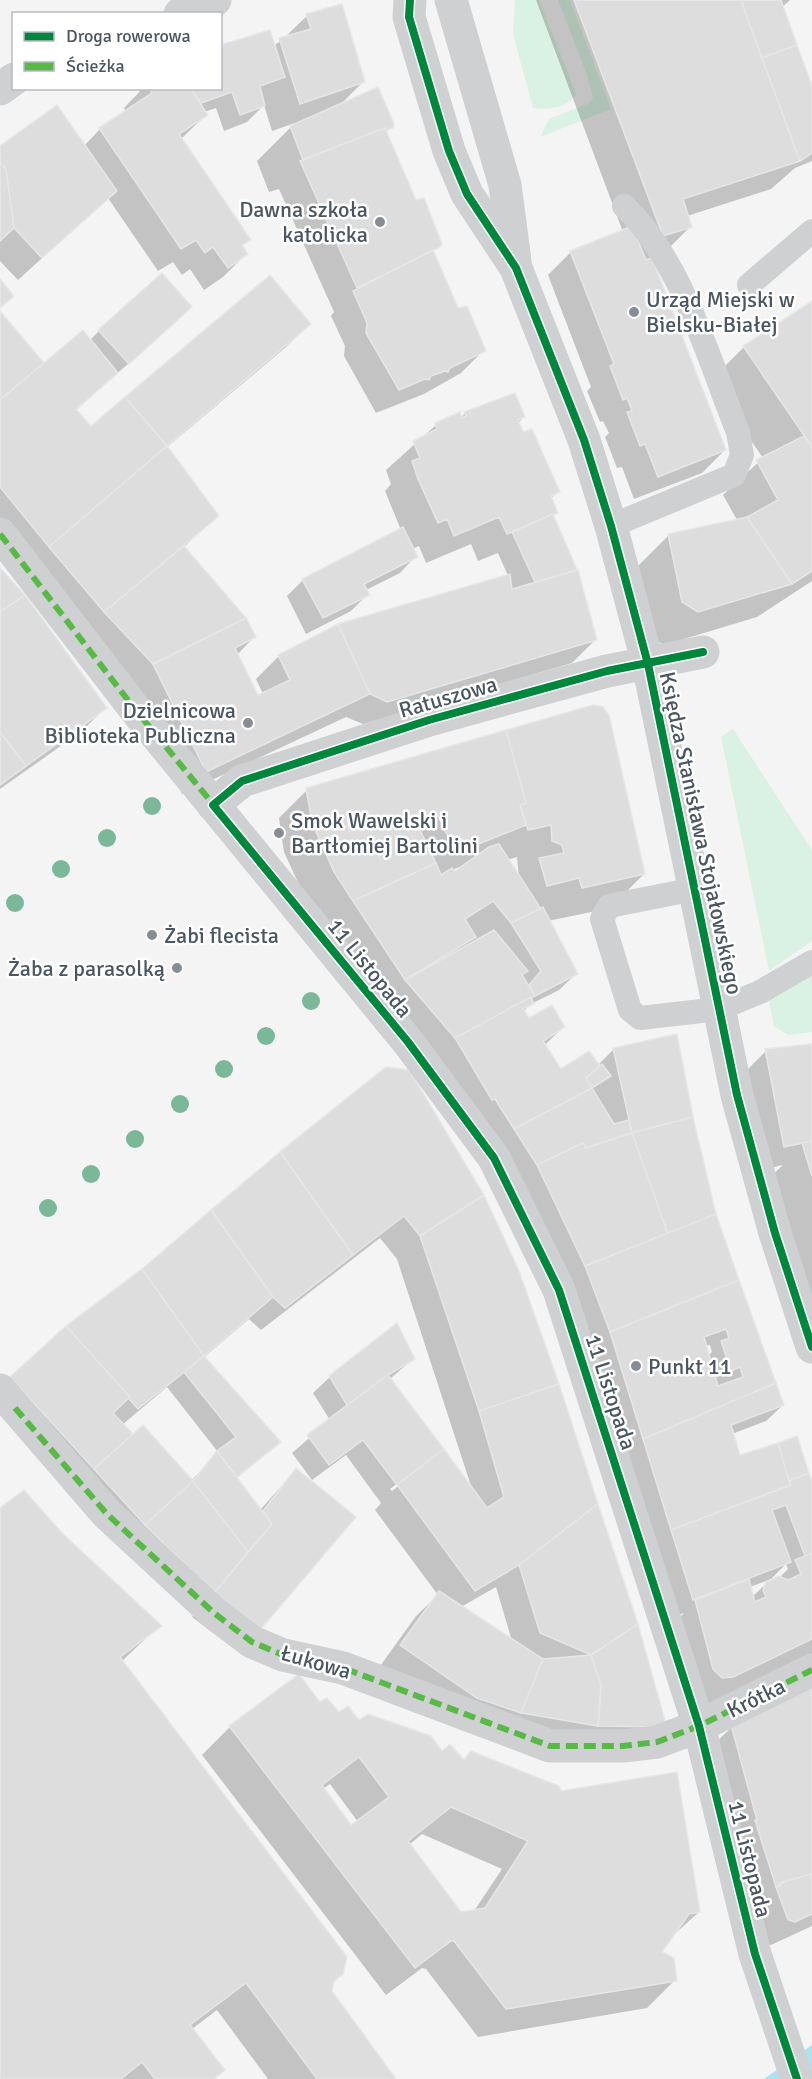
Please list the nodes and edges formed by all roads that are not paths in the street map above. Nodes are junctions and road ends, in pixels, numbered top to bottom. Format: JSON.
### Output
{"nodes":[{"id":1,"x":215,"y":0,"type":"edge"},
{"id":2,"x":410,"y":0,"type":"edge"},
{"id":3,"x":454,"y":2,"type":"edge"},
{"id":4,"x":185,"y":12,"type":"edge"},
{"id":5,"x":624,"y":206,"type":"dead end"},
{"id":6,"x":812,"y":231,"type":"edge"},
{"id":7,"x":516,"y":268,"type":"junction"},
{"id":8,"x":749,"y":285,"type":"dead end"},
{"id":9,"x":611,"y":526,"type":"junction"},
{"id":10,"x":0,"y":534,"type":"edge"},
{"id":11,"x":703,"y":652,"type":"dead end"},
{"id":12,"x":648,"y":664,"type":"junction"},
{"id":13,"x":213,"y":805,"type":"junction"},
{"id":14,"x":695,"y":889,"type":"junction"},
{"id":15,"x":812,"y":962,"type":"edge"},
{"id":16,"x":719,"y":1009,"type":"junction"},
{"id":17,"x":812,"y":1347,"type":"edge"},
{"id":18,"x":7,"y":1399,"type":"edge"},
{"id":19,"x":812,"y":1670,"type":"edge"},
{"id":20,"x":699,"y":1726,"type":"junction"},
{"id":21,"x":797,"y":2079,"type":"edge"}],
"edges":[{"from":1,"to":4,"type":"street"},
{"from":2,"to":7,"type":"street","name":"Księdza Stanisława Stojałowskiego"},
{"from":3,"to":7,"type":"street","name":"Księdza Stanisława Stojałowskiego"},
{"from":5,"to":9,"type":"lane"},
{"from":6,"to":8,"type":"lane"},
{"from":7,"to":9,"type":"street","name":"Księdza Stanisława Stojałowskiego"},
{"from":9,"to":12,"type":"street","name":"Księdza Stanisława Stojałowskiego"},
{"from":10,"to":13,"type":"street","name":"11 Listopada"},
{"from":11,"to":12,"type":"street","name":"Ratuszowa"},
{"from":12,"to":13,"type":"street","name":"Ratuszowa"},
{"from":12,"to":14,"type":"street","name":"Księdza Stanisława Stojałowskiego"},
{"from":13,"to":20,"type":"street","name":"11 Listopada"},
{"from":14,"to":16,"type":"street","name":"Księdza Stanisława Stojałowskiego"},
{"from":14,"to":16,"type":"lane"},
{"from":15,"to":16,"type":"lane"},
{"from":16,"to":17,"type":"street","name":"Księdza Stanisława Stojałowskiego"},
{"from":18,"to":20,"type":"street","name":"Łukowa"},
{"from":19,"to":20,"type":"street","name":"Krótka"},
{"from":20,"to":21,"type":"street","name":"11 Listopada"}]}
